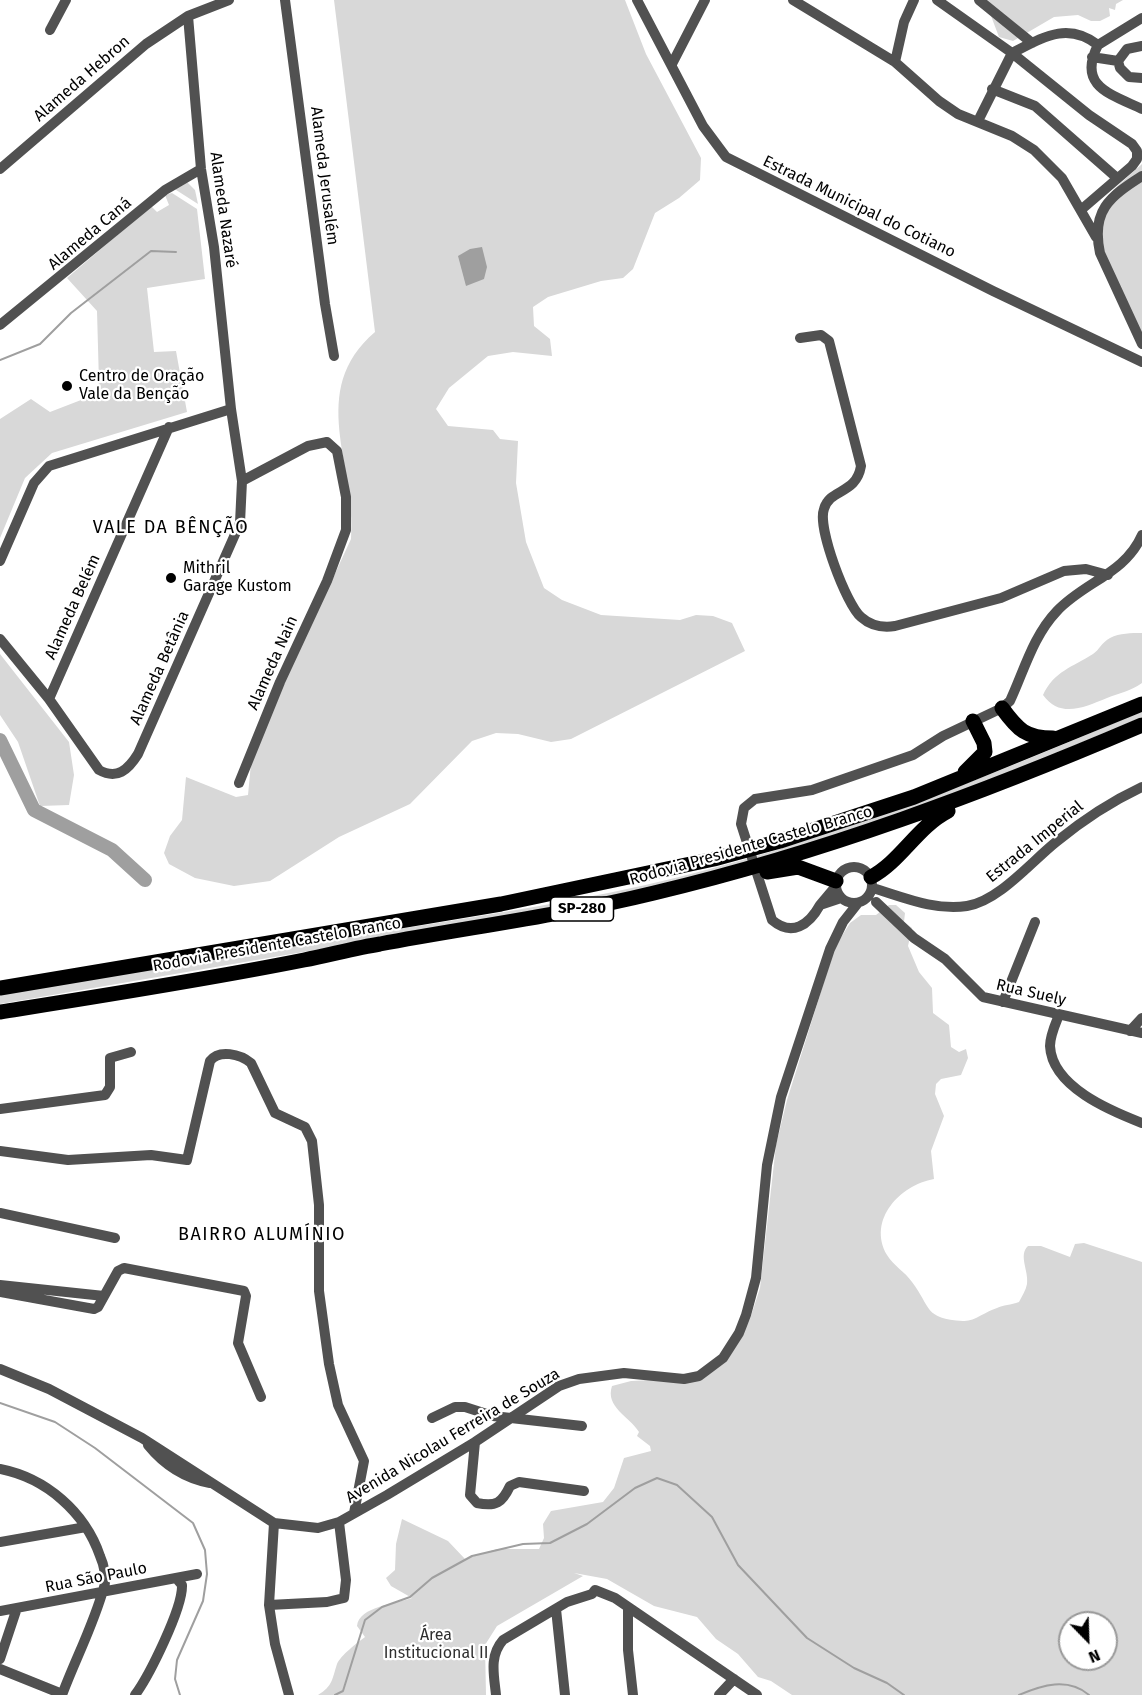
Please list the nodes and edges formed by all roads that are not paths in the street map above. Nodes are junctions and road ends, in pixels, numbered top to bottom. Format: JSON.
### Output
{"nodes":[{"id":1,"x":66,"y":0,"type":"edge"},
{"id":2,"x":229,"y":0,"type":"edge"},
{"id":3,"x":285,"y":0,"type":"edge"},
{"id":4,"x":637,"y":0,"type":"edge"},
{"id":5,"x":705,"y":0,"type":"edge"},
{"id":6,"x":793,"y":0,"type":"edge"},
{"id":7,"x":914,"y":0,"type":"edge"},
{"id":8,"x":937,"y":0,"type":"edge"},
{"id":9,"x":979,"y":0,"type":"edge"},
{"id":10,"x":188,"y":16,"type":"junction"},
{"id":11,"x":1142,"y":18,"type":"edge"},
{"id":12,"x":50,"y":30,"type":"dead end"},
{"id":13,"x":1032,"y":43,"type":"junction"},
{"id":14,"x":1098,"y":45,"type":"junction"},
{"id":15,"x":1142,"y":46,"type":"edge"},
{"id":16,"x":1012,"y":53,"type":"junction"},
{"id":17,"x":1092,"y":57,"type":"junction"},
{"id":18,"x":1118,"y":61,"type":"junction"},
{"id":19,"x":895,"y":62,"type":"junction"},
{"id":20,"x":672,"y":64,"type":"junction"},
{"id":21,"x":1142,"y":78,"type":"edge"},
{"id":22,"x":992,"y":89,"type":"junction"},
{"id":23,"x":1142,"y":109,"type":"edge"},
{"id":24,"x":978,"y":121,"type":"junction"},
{"id":25,"x":0,"y":169,"type":"edge"},
{"id":26,"x":201,"y":169,"type":"junction"},
{"id":27,"x":1142,"y":176,"type":"edge"},
{"id":28,"x":1117,"y":178,"type":"junction"},
{"id":29,"x":1082,"y":209,"type":"junction"},
{"id":30,"x":1096,"y":237,"type":"junction"},
{"id":31,"x":0,"y":325,"type":"edge"},
{"id":32,"x":800,"y":338,"type":"dead end"},
{"id":33,"x":1142,"y":344,"type":"edge"},
{"id":34,"x":334,"y":356,"type":"dead end"},
{"id":35,"x":1142,"y":362,"type":"edge"},
{"id":36,"x":231,"y":409,"type":"junction"},
{"id":37,"x":169,"y":427,"type":"junction"},
{"id":38,"x":242,"y":481,"type":"junction"},
{"id":39,"x":1142,"y":535,"type":"edge"},
{"id":40,"x":0,"y":561,"type":"edge"},
{"id":41,"x":1108,"y":575,"type":"junction"},
{"id":42,"x":0,"y":639,"type":"edge"},
{"id":43,"x":49,"y":699,"type":"junction"},
{"id":44,"x":1142,"y":704,"type":"edge"},
{"id":45,"x":1002,"y":708,"type":"junction"},
{"id":46,"x":973,"y":721,"type":"junction"},
{"id":47,"x":1142,"y":725,"type":"edge"},
{"id":48,"x":1062,"y":737,"type":"junction"},
{"id":49,"x":1059,"y":760,"type":"junction"},
{"id":50,"x":954,"y":781,"type":"junction"},
{"id":51,"x":240,"y":783,"type":"dead end"},
{"id":52,"x":1142,"y":787,"type":"edge"},
{"id":53,"x":836,"y":883,"type":"junction"},
{"id":54,"x":655,"y":893,"type":"junction"},
{"id":55,"x":869,"y":895,"type":"junction"},
{"id":56,"x":841,"y":899,"type":"junction"},
{"id":57,"x":820,"y":905,"type":"junction"},
{"id":58,"x":843,"y":922,"type":"junction"},
{"id":59,"x":1035,"y":922,"type":"dead end"},
{"id":60,"x":0,"y":988,"type":"edge"},
{"id":61,"x":1003,"y":1002,"type":"junction"},
{"id":62,"x":50,"y":1004,"type":"junction"},
{"id":63,"x":0,"y":1011,"type":"edge"},
{"id":64,"x":1059,"y":1015,"type":"junction"},
{"id":65,"x":1142,"y":1018,"type":"edge"},
{"id":66,"x":0,"y":1019,"type":"edge"},
{"id":67,"x":1130,"y":1031,"type":"junction"},
{"id":68,"x":1142,"y":1033,"type":"edge"},
{"id":69,"x":131,"y":1052,"type":"dead end"},
{"id":70,"x":0,"y":1109,"type":"edge"},
{"id":71,"x":1142,"y":1123,"type":"edge"},
{"id":72,"x":0,"y":1151,"type":"edge"},
{"id":73,"x":0,"y":1213,"type":"edge"},
{"id":74,"x":115,"y":1238,"type":"dead end"},
{"id":75,"x":0,"y":1285,"type":"edge"},
{"id":76,"x":0,"y":1292,"type":"edge"},
{"id":77,"x":74,"y":1299,"type":"junction"},
{"id":78,"x":0,"y":1369,"type":"edge"},
{"id":79,"x":261,"y":1397,"type":"dead end"},
{"id":80,"x":511,"y":1417,"type":"junction"},
{"id":81,"x":432,"y":1418,"type":"dead end"},
{"id":82,"x":582,"y":1426,"type":"dead end"},
{"id":83,"x":475,"y":1442,"type":"junction"},
{"id":84,"x":0,"y":1469,"type":"edge"},
{"id":85,"x":584,"y":1491,"type":"dead end"},
{"id":86,"x":354,"y":1513,"type":"junction"},
{"id":87,"x":339,"y":1522,"type":"junction"},
{"id":88,"x":274,"y":1523,"type":"junction"},
{"id":89,"x":86,"y":1527,"type":"junction"},
{"id":90,"x":0,"y":1542,"type":"edge"},
{"id":91,"x":197,"y":1574,"type":"dead end"},
{"id":92,"x":176,"y":1578,"type":"junction"},
{"id":93,"x":102,"y":1592,"type":"junction"},
{"id":94,"x":269,"y":1605,"type":"junction"},
{"id":95,"x":17,"y":1608,"type":"junction"},
{"id":96,"x":628,"y":1608,"type":"junction"},
{"id":97,"x":556,"y":1609,"type":"junction"},
{"id":98,"x":0,"y":1611,"type":"edge"},
{"id":99,"x":0,"y":1659,"type":"edge"},
{"id":100,"x":0,"y":1669,"type":"edge"},
{"id":101,"x":734,"y":1679,"type":"junction"},
{"id":102,"x":62,"y":1694,"type":"edge"},
{"id":103,"x":135,"y":1695,"type":"edge"},
{"id":104,"x":289,"y":1695,"type":"edge"},
{"id":105,"x":496,"y":1695,"type":"edge"},
{"id":106,"x":565,"y":1695,"type":"edge"},
{"id":107,"x":633,"y":1695,"type":"edge"},
{"id":108,"x":719,"y":1695,"type":"edge"},
{"id":109,"x":757,"y":1695,"type":"edge"}],
"edges":[{"from":1,"to":12,"type":"street"},
{"from":2,"to":10,"type":"street"},
{"from":3,"to":34,"type":"street","name":"Alameda Jerusalém"},
{"from":4,"to":20,"type":"street","name":"Estrada Municipal do Cotiano"},
{"from":5,"to":20,"type":"street"},
{"from":6,"to":19,"type":"street"},
{"from":7,"to":19,"type":"street"},
{"from":8,"to":16,"type":"street"},
{"from":9,"to":13,"type":"street"},
{"from":10,"to":25,"type":"street","name":"Alameda Hebron"},
{"from":10,"to":26,"type":"street","name":"Alameda Nazaré"},
{"from":11,"to":14,"type":"street"},
{"from":13,"to":14,"type":"street"},
{"from":13,"to":16,"type":"street"},
{"from":14,"to":17,"type":"street"},
{"from":15,"to":18,"type":"street"},
{"from":16,"to":22,"type":"street"},
{"from":16,"to":28,"type":"street"},
{"from":17,"to":18,"type":"street"},
{"from":17,"to":23,"type":"street"},
{"from":18,"to":21,"type":"street"},
{"from":19,"to":24,"type":"street"},
{"from":20,"to":35,"type":"street","name":"Estrada Municipal do Cotiano"},
{"from":22,"to":24,"type":"street"},
{"from":22,"to":28,"type":"street"},
{"from":24,"to":29,"type":"street"},
{"from":26,"to":31,"type":"street","name":"Alameda Caná"},
{"from":26,"to":36,"type":"street","name":"Alameda Nazaré"},
{"from":27,"to":30,"type":"street"},
{"from":28,"to":29,"type":"street"},
{"from":29,"to":30,"type":"street"},
{"from":30,"to":33,"type":"street"},
{"from":32,"to":41,"type":"street"},
{"from":36,"to":37,"type":"street"},
{"from":36,"to":38,"type":"street","name":"Alameda Betânia"},
{"from":37,"to":40,"type":"street"},
{"from":37,"to":43,"type":"street","name":"Alameda Belém"},
{"from":38,"to":43,"type":"street","name":"Alameda Betânia"},
{"from":38,"to":51,"type":"street","name":"Alameda Nain"},
{"from":39,"to":41,"type":"street"},
{"from":41,"to":45,"type":"street"},
{"from":42,"to":43,"type":"street"},
{"from":44,"to":48,"type":"highway","name":"Rodovia Presidente Castelo Branco","number":"SP-280"},
{"from":45,"to":46,"type":"street"},
{"from":45,"to":48,"type":"highway"},
{"from":46,"to":50,"type":"highway"},
{"from":46,"to":57,"type":"street"},
{"from":47,"to":49,"type":"highway","name":"Rodovia Presidente Castelo Branco","number":"SP-280"},
{"from":48,"to":50,"type":"highway","name":"Rodovia Presidente Castelo Branco","number":"SP-280"},
{"from":49,"to":54,"type":"highway","name":"Rodovia Presidente Castelo Branco","number":"SP-280"},
{"from":49,"to":55,"type":"highway"},
{"from":50,"to":60,"type":"highway","name":"Rodovia Presidente Castelo Branco","number":"SP-280"},
{"from":52,"to":55,"type":"street","name":"Estrada Imperial"},
{"from":53,"to":54,"type":"highway"},
{"from":53,"to":55,"type":"street"},
{"from":53,"to":56,"type":"street"},
{"from":53,"to":57,"type":"street"},
{"from":54,"to":62,"type":"highway","name":"Rodovia Presidente Castelo Branco","number":"SP-280"},
{"from":55,"to":56,"type":"street"},
{"from":55,"to":58,"type":"street","name":"Avenida Nicolau Ferreira de Souza"},
{"from":55,"to":61,"type":"street","name":"Rua Suely"},
{"from":56,"to":57,"type":"street"},
{"from":56,"to":58,"type":"street","name":"Avenida Nicolau Ferreira de Souza"},
{"from":58,"to":80,"type":"street","name":"Avenida Nicolau Ferreira de Souza"},
{"from":59,"to":61,"type":"street"},
{"from":61,"to":64,"type":"street","name":"Rua Suely"},
{"from":62,"to":63,"type":"highway","name":"Rodovia Presidente Castelo Branco","number":"SP-280"},
{"from":62,"to":66,"type":"highway"},
{"from":64,"to":67,"type":"street","name":"Rua Suely"},
{"from":64,"to":71,"type":"street"},
{"from":65,"to":67,"type":"street"},
{"from":67,"to":68,"type":"street","name":"Rua Suely"},
{"from":69,"to":70,"type":"street"},
{"from":72,"to":86,"type":"street"},
{"from":73,"to":74,"type":"street"},
{"from":75,"to":77,"type":"street"},
{"from":76,"to":77,"type":"street"},
{"from":77,"to":79,"type":"street"},
{"from":78,"to":88,"type":"street","name":"Avenida Nicolau Ferreira de Souza"},
{"from":80,"to":81,"type":"street"},
{"from":80,"to":82,"type":"street"},
{"from":80,"to":83,"type":"street","name":"Avenida Nicolau Ferreira de Souza"},
{"from":83,"to":85,"type":"street"},
{"from":83,"to":86,"type":"street","name":"Avenida Nicolau Ferreira de Souza"},
{"from":84,"to":89,"type":"street"},
{"from":86,"to":87,"type":"street","name":"Avenida Nicolau Ferreira de Souza"},
{"from":87,"to":88,"type":"street","name":"Avenida Nicolau Ferreira de Souza"},
{"from":87,"to":94,"type":"street"},
{"from":88,"to":94,"type":"street"},
{"from":89,"to":90,"type":"street"},
{"from":89,"to":93,"type":"street"},
{"from":91,"to":92,"type":"street","name":"Rua São Paulo"},
{"from":92,"to":93,"type":"street","name":"Rua São Paulo"},
{"from":92,"to":103,"type":"street"},
{"from":93,"to":95,"type":"street","name":"Rua São Paulo"},
{"from":93,"to":102,"type":"street"},
{"from":94,"to":104,"type":"street"},
{"from":95,"to":98,"type":"street","name":"Rua São Paulo"},
{"from":95,"to":99,"type":"street"},
{"from":96,"to":97,"type":"street"},
{"from":96,"to":101,"type":"street"},
{"from":96,"to":107,"type":"street"},
{"from":97,"to":105,"type":"street"},
{"from":97,"to":106,"type":"street"},
{"from":100,"to":102,"type":"street"},
{"from":101,"to":108,"type":"street"},
{"from":101,"to":109,"type":"street"}]}
